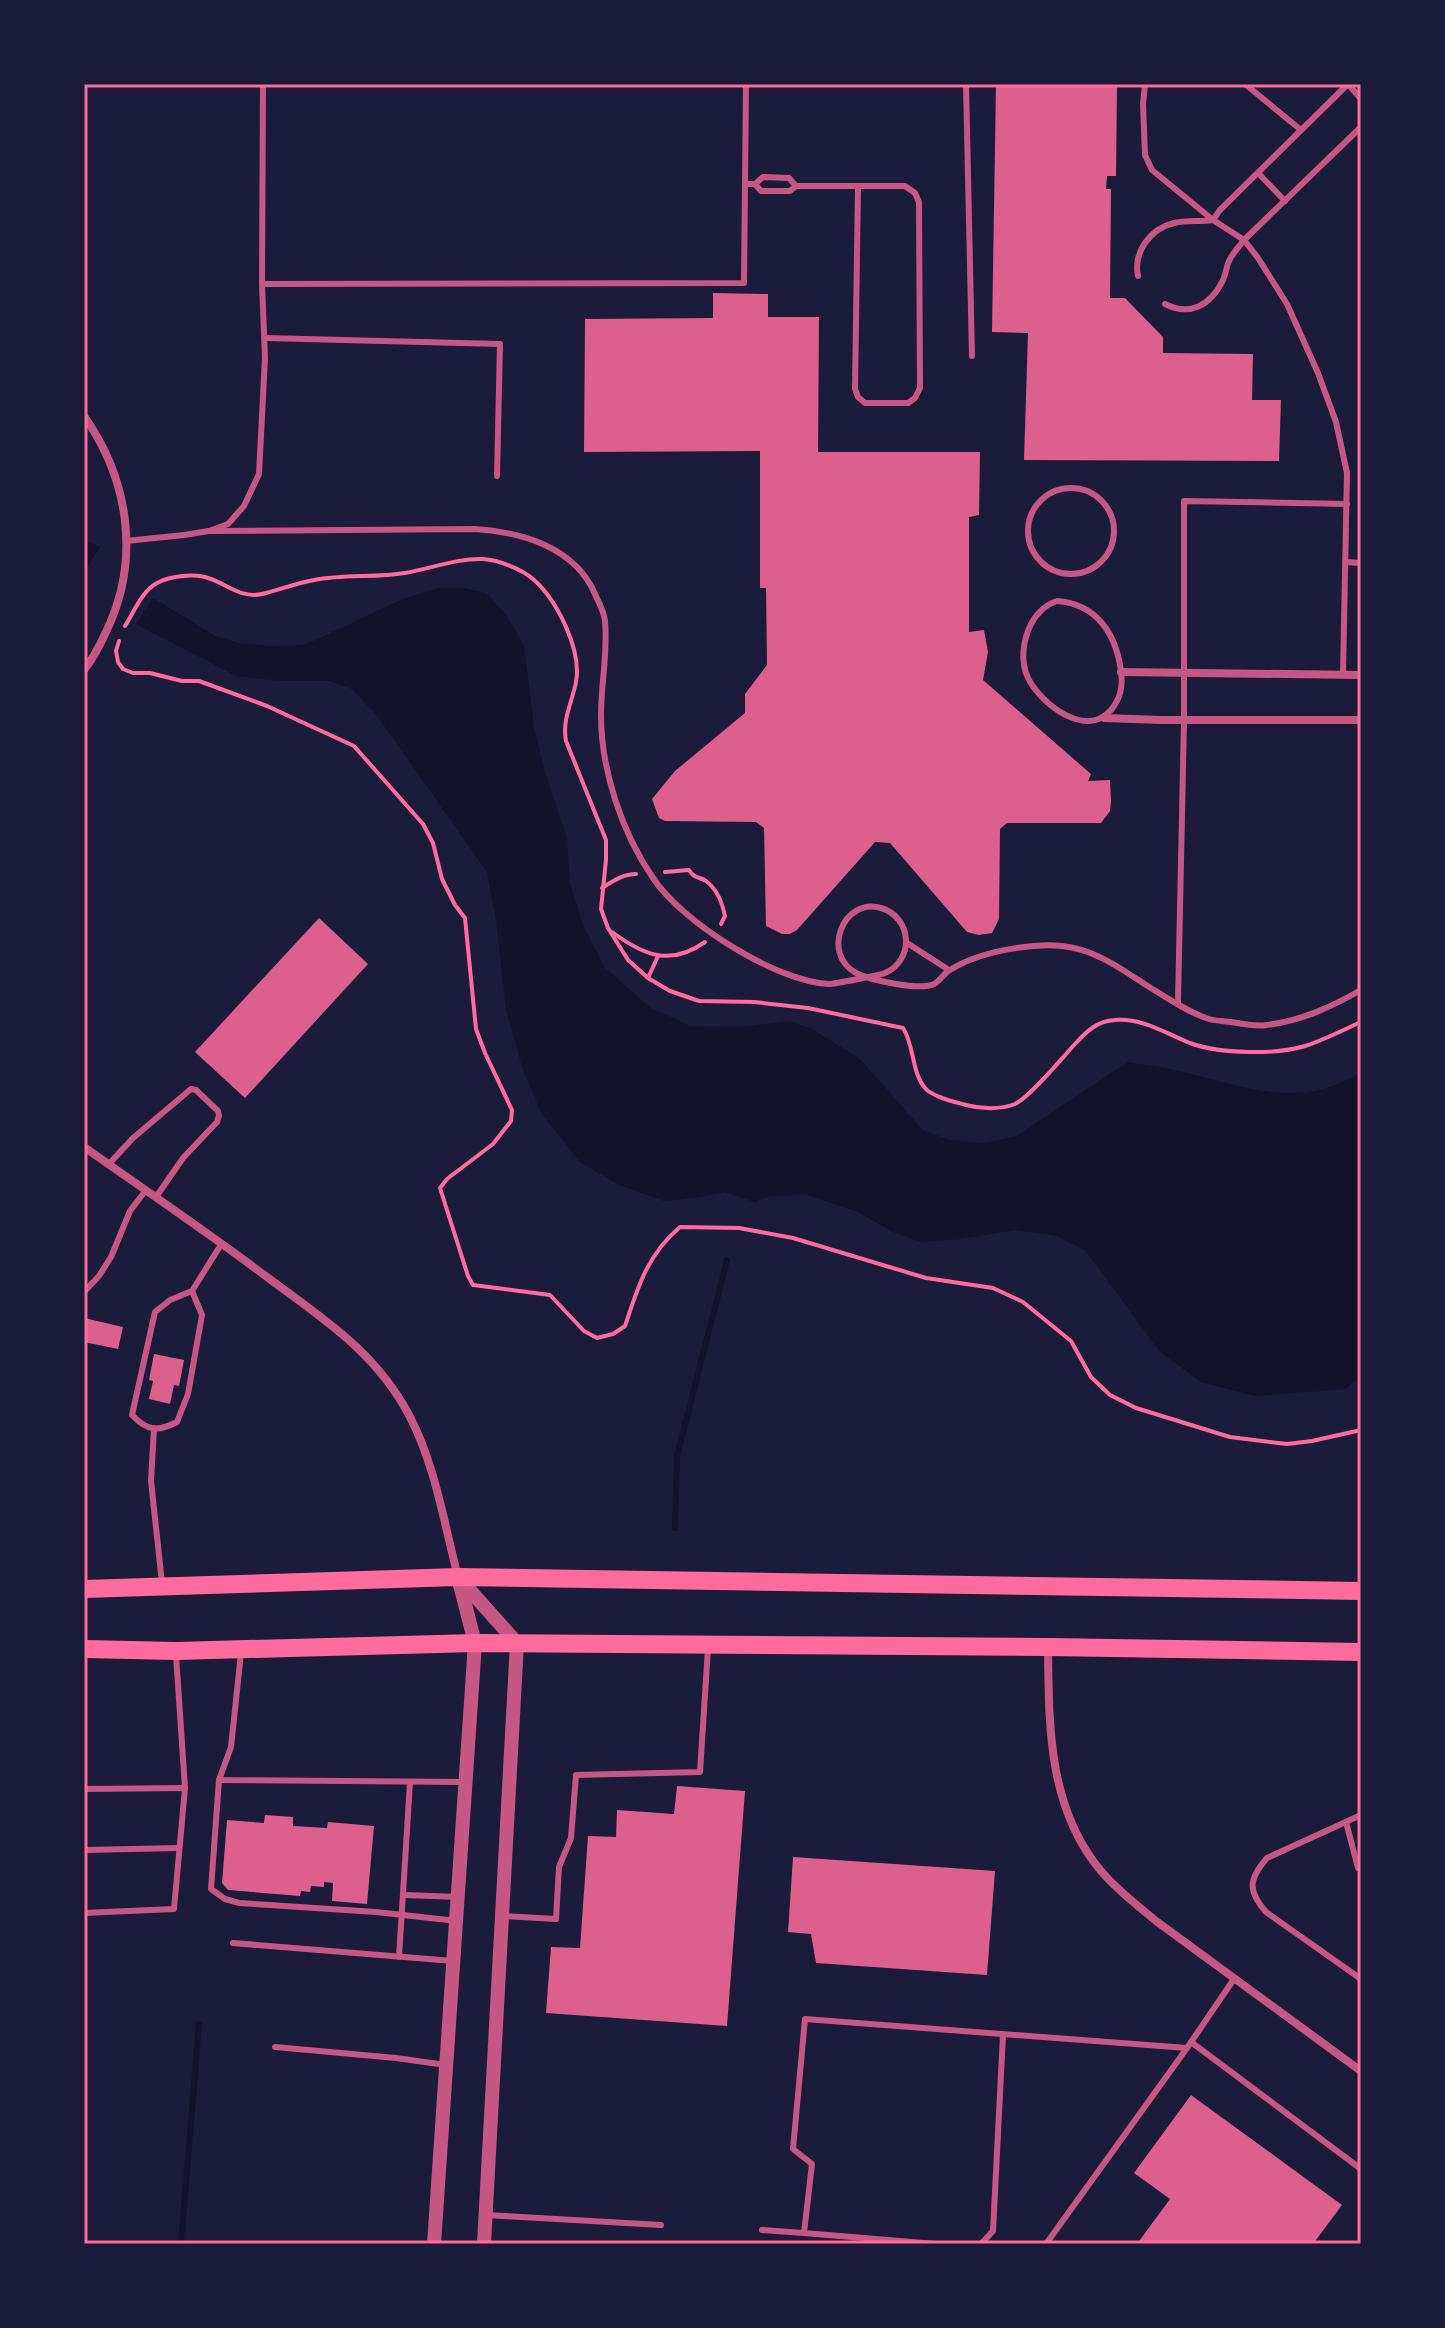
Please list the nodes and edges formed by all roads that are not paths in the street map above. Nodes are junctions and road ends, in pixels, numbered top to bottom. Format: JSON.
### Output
{"nodes":[{"id":1,"x":263,"y":84,"type":"edge"},
{"id":2,"x":746,"y":84,"type":"edge"},
{"id":3,"x":966,"y":84,"type":"edge"},
{"id":4,"x":1145,"y":84,"type":"edge"},
{"id":5,"x":1245,"y":84,"type":"edge"},
{"id":6,"x":1348,"y":84,"type":"edge"},
{"id":7,"x":1361,"y":99,"type":"edge"},
{"id":8,"x":1361,"y":127,"type":"edge"},
{"id":9,"x":1301,"y":130,"type":"junction"},
{"id":10,"x":1258,"y":173,"type":"junction"},
{"id":11,"x":745,"y":184,"type":"junction"},
{"id":12,"x":755,"y":184,"type":"junction"},
{"id":13,"x":796,"y":186,"type":"junction"},
{"id":14,"x":858,"y":186,"type":"junction"},
{"id":15,"x":1285,"y":201,"type":"junction"},
{"id":16,"x":1213,"y":220,"type":"junction"},
{"id":17,"x":1244,"y":240,"type":"junction"},
{"id":18,"x":1138,"y":276,"type":"dead end"},
{"id":19,"x":262,"y":284,"type":"junction"},
{"id":20,"x":1165,"y":304,"type":"dead end"},
{"id":21,"x":265,"y":338,"type":"junction"},
{"id":22,"x":972,"y":356,"type":"dead end"},
{"id":23,"x":84,"y":416,"type":"edge"},
{"id":24,"x":497,"y":476,"type":"dead end"},
{"id":25,"x":1347,"y":504,"type":"junction"},
{"id":26,"x":209,"y":531,"type":"junction"},
{"id":27,"x":126,"y":541,"type":"junction"},
{"id":28,"x":1037,"y":557,"type":"joint"},
{"id":29,"x":1345,"y":562,"type":"junction"},
{"id":30,"x":1361,"y":563,"type":"edge"},
{"id":31,"x":84,"y":670,"type":"edge"},
{"id":32,"x":1121,"y":672,"type":"junction"},
{"id":33,"x":1182,"y":672,"type":"junction"},
{"id":34,"x":1343,"y":674,"type":"junction"},
{"id":35,"x":1361,"y":675,"type":"edge"},
{"id":36,"x":1104,"y":718,"type":"junction"},
{"id":37,"x":1184,"y":720,"type":"junction"},
{"id":38,"x":1361,"y":720,"type":"edge"},
{"id":39,"x":907,"y":943,"type":"junction"},
{"id":40,"x":949,"y":970,"type":"junction"},
{"id":41,"x":867,"y":976,"type":"junction"},
{"id":42,"x":1361,"y":990,"type":"edge"},
{"id":43,"x":1178,"y":1003,"type":"junction"},
{"id":44,"x":84,"y":1147,"type":"edge"},
{"id":45,"x":109,"y":1164,"type":"junction"},
{"id":46,"x":146,"y":1190,"type":"junction"},
{"id":47,"x":156,"y":1197,"type":"junction"},
{"id":48,"x":222,"y":1243,"type":"junction"},
{"id":49,"x":192,"y":1291,"type":"junction"},
{"id":50,"x":84,"y":1292,"type":"edge"},
{"id":51,"x":154,"y":1428,"type":"junction"},
{"id":52,"x":458,"y":1577,"type":"junction"},
{"id":53,"x":162,"y":1586,"type":"junction"},
{"id":54,"x":84,"y":1589,"type":"edge"},
{"id":55,"x":1361,"y":1591,"type":"edge"},
{"id":56,"x":475,"y":1643,"type":"junction"},
{"id":57,"x":517,"y":1643,"type":"junction"},
{"id":58,"x":708,"y":1645,"type":"junction"},
{"id":59,"x":1048,"y":1647,"type":"junction"},
{"id":60,"x":84,"y":1649,"type":"edge"},
{"id":61,"x":241,"y":1650,"type":"junction"},
{"id":62,"x":176,"y":1651,"type":"junction"},
{"id":63,"x":1361,"y":1652,"type":"edge"},
{"id":64,"x":219,"y":1780,"type":"junction"},
{"id":65,"x":410,"y":1782,"type":"junction"},
{"id":66,"x":466,"y":1782,"type":"junction"},
{"id":67,"x":185,"y":1788,"type":"junction"},
{"id":68,"x":84,"y":1789,"type":"edge"},
{"id":69,"x":1361,"y":1815,"type":"edge"},
{"id":70,"x":1346,"y":1822,"type":"junction"},
{"id":71,"x":179,"y":1848,"type":"junction"},
{"id":72,"x":84,"y":1850,"type":"edge"},
{"id":73,"x":1360,"y":1868,"type":"edge"},
{"id":74,"x":1361,"y":1879,"type":"edge"},
{"id":75,"x":404,"y":1895,"type":"junction"},
{"id":76,"x":458,"y":1897,"type":"junction"},
{"id":77,"x":84,"y":1913,"type":"edge"},
{"id":78,"x":403,"y":1915,"type":"junction"},
{"id":79,"x":502,"y":1916,"type":"junction"},
{"id":80,"x":457,"y":1921,"type":"junction"},
{"id":81,"x":233,"y":1943,"type":"dead end"},
{"id":82,"x":399,"y":1957,"type":"junction"},
{"id":83,"x":454,"y":1961,"type":"junction"},
{"id":84,"x":1234,"y":1979,"type":"junction"},
{"id":85,"x":1361,"y":1979,"type":"edge"},
{"id":86,"x":1003,"y":2035,"type":"junction"},
{"id":87,"x":1189,"y":2045,"type":"junction"},
{"id":88,"x":275,"y":2047,"type":"dead end"},
{"id":89,"x":447,"y":2066,"type":"junction"},
{"id":90,"x":1361,"y":2071,"type":"edge"},
{"id":91,"x":1361,"y":2169,"type":"edge"},
{"id":92,"x":486,"y":2215,"type":"junction"},
{"id":93,"x":661,"y":2225,"type":"dead end"},
{"id":94,"x":762,"y":2230,"type":"dead end"},
{"id":95,"x":804,"y":2233,"type":"junction"},
{"id":96,"x":434,"y":2244,"type":"edge"},
{"id":97,"x":484,"y":2244,"type":"edge"},
{"id":98,"x":936,"y":2244,"type":"edge"},
{"id":99,"x":981,"y":2244,"type":"edge"},
{"id":100,"x":1046,"y":2244,"type":"edge"}],
"edges":[{"from":1,"to":19,"type":"lane"},
{"from":2,"to":11,"type":"lane"},
{"from":3,"to":22,"type":"lane"},
{"from":4,"to":16,"type":"lane"},
{"from":5,"to":9,"type":"lane"},
{"from":6,"to":7,"type":"lane"},
{"from":6,"to":9,"type":"lane"},
{"from":8,"to":15,"type":"lane"},
{"from":9,"to":10,"type":"lane"},
{"from":10,"to":15,"type":"lane"},
{"from":10,"to":16,"type":"lane"},
{"from":11,"to":12,"type":"lane"},
{"from":11,"to":19,"type":"lane"},
{"from":12,"to":13,"type":"lane"},
{"from":12,"to":13,"type":"lane"},
{"from":13,"to":14,"type":"lane"},
{"from":14,"to":14,"type":"lane"},
{"from":15,"to":17,"type":"lane"},
{"from":16,"to":17,"type":"lane"},
{"from":16,"to":18,"type":"lane"},
{"from":17,"to":20,"type":"lane"},
{"from":17,"to":25,"type":"lane"},
{"from":19,"to":21,"type":"lane"},
{"from":21,"to":24,"type":"lane"},
{"from":21,"to":26,"type":"lane"},
{"from":23,"to":27,"type":"street"},
{"from":25,"to":29,"type":"lane"},
{"from":25,"to":33,"type":"lane"},
{"from":26,"to":27,"type":"lane"},
{"from":26,"to":41,"type":"lane"},
{"from":27,"to":31,"type":"street"},
{"from":28,"to":28,"type":"lane"},
{"from":29,"to":30,"type":"lane"},
{"from":29,"to":34,"type":"lane"},
{"from":32,"to":33,"type":"street"},
{"from":32,"to":36,"type":"lane"},
{"from":32,"to":36,"type":"lane"},
{"from":33,"to":34,"type":"street"},
{"from":33,"to":37,"type":"lane"},
{"from":34,"to":35,"type":"street"},
{"from":36,"to":37,"type":"street"},
{"from":37,"to":38,"type":"street"},
{"from":37,"to":43,"type":"lane"},
{"from":39,"to":40,"type":"lane"},
{"from":39,"to":41,"type":"lane"},
{"from":39,"to":41,"type":"lane"},
{"from":40,"to":41,"type":"lane"},
{"from":40,"to":43,"type":"lane"},
{"from":42,"to":43,"type":"lane"},
{"from":44,"to":45,"type":"street"},
{"from":45,"to":46,"type":"street"},
{"from":45,"to":47,"type":"lane"},
{"from":46,"to":47,"type":"street"},
{"from":46,"to":50,"type":"lane"},
{"from":47,"to":48,"type":"street"},
{"from":48,"to":49,"type":"lane"},
{"from":48,"to":52,"type":"street"},
{"from":49,"to":51,"type":"lane"},
{"from":49,"to":51,"type":"lane"},
{"from":51,"to":53,"type":"lane"},
{"from":52,"to":53,"type":"highway"},
{"from":52,"to":55,"type":"highway"},
{"from":52,"to":56,"type":"street"},
{"from":52,"to":57,"type":"street"},
{"from":53,"to":54,"type":"highway"},
{"from":56,"to":57,"type":"highway"},
{"from":56,"to":61,"type":"highway"},
{"from":56,"to":66,"type":"street"},
{"from":57,"to":58,"type":"highway"},
{"from":57,"to":79,"type":"street"},
{"from":58,"to":59,"type":"highway"},
{"from":58,"to":79,"type":"lane"},
{"from":59,"to":63,"type":"highway"},
{"from":59,"to":84,"type":"street"},
{"from":60,"to":62,"type":"highway"},
{"from":61,"to":62,"type":"highway"},
{"from":61,"to":64,"type":"lane"},
{"from":62,"to":67,"type":"lane"},
{"from":64,"to":65,"type":"lane"},
{"from":64,"to":78,"type":"lane"},
{"from":65,"to":66,"type":"lane"},
{"from":65,"to":75,"type":"lane"},
{"from":66,"to":76,"type":"street"},
{"from":67,"to":68,"type":"lane"},
{"from":67,"to":71,"type":"lane"},
{"from":69,"to":70,"type":"lane"},
{"from":70,"to":73,"type":"lane"},
{"from":70,"to":85,"type":"lane"},
{"from":71,"to":72,"type":"lane"},
{"from":71,"to":77,"type":"lane"},
{"from":73,"to":74,"type":"lane"},
{"from":75,"to":76,"type":"lane"},
{"from":75,"to":78,"type":"lane"},
{"from":76,"to":80,"type":"street"},
{"from":78,"to":80,"type":"lane"},
{"from":78,"to":82,"type":"lane"},
{"from":79,"to":92,"type":"street"},
{"from":80,"to":83,"type":"street"},
{"from":81,"to":82,"type":"lane"},
{"from":82,"to":83,"type":"lane"},
{"from":83,"to":89,"type":"street"},
{"from":84,"to":87,"type":"lane"},
{"from":84,"to":90,"type":"street"},
{"from":86,"to":87,"type":"lane"},
{"from":86,"to":95,"type":"lane"},
{"from":86,"to":99,"type":"lane"},
{"from":87,"to":91,"type":"lane"},
{"from":87,"to":100,"type":"lane"},
{"from":88,"to":89,"type":"lane"},
{"from":89,"to":96,"type":"street"},
{"from":92,"to":93,"type":"lane"},
{"from":92,"to":97,"type":"street"},
{"from":94,"to":95,"type":"lane"},
{"from":95,"to":98,"type":"lane"}]}
